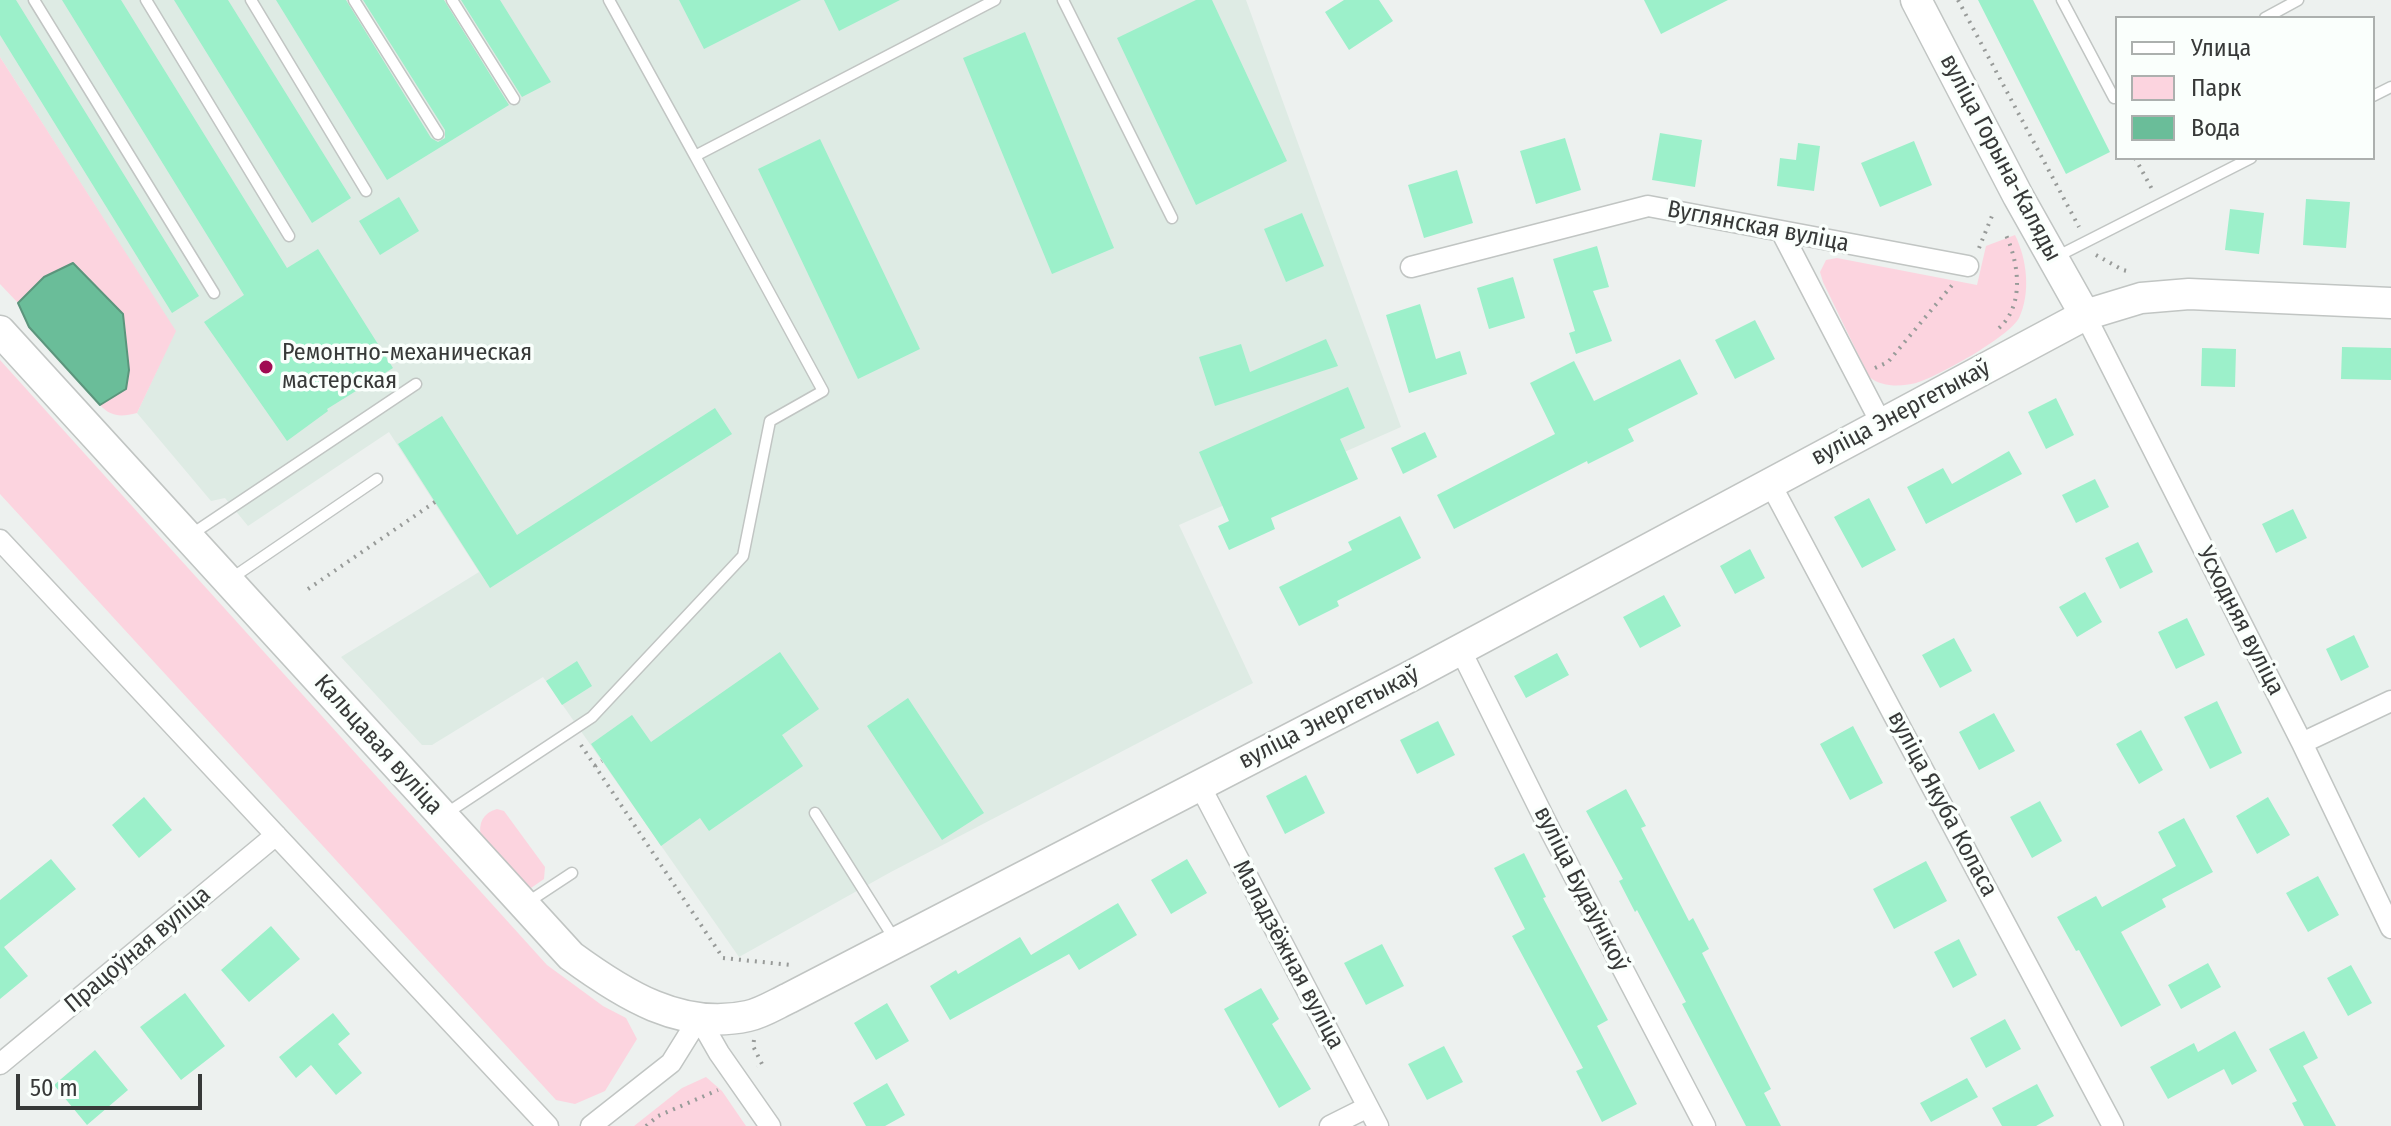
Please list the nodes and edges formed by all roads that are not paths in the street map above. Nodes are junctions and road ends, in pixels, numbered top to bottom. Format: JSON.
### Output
{"nodes":[{"id":1,"x":34,"y":0,"type":"edge"},
{"id":2,"x":146,"y":0,"type":"edge"},
{"id":3,"x":251,"y":0,"type":"edge"},
{"id":4,"x":354,"y":0,"type":"edge"},
{"id":5,"x":452,"y":0,"type":"edge"},
{"id":6,"x":609,"y":0,"type":"edge"},
{"id":7,"x":995,"y":0,"type":"edge"},
{"id":8,"x":1063,"y":0,"type":"edge"},
{"id":9,"x":1916,"y":0,"type":"edge"},
{"id":10,"x":2062,"y":0,"type":"edge"},
{"id":11,"x":2298,"y":0,"type":"edge"},
{"id":12,"x":2269,"y":16,"type":"edge"},
{"id":13,"x":2115,"y":97,"type":"edge"},
{"id":14,"x":514,"y":99,"type":"dead end"},
{"id":15,"x":438,"y":134,"type":"dead end"},
{"id":16,"x":695,"y":156,"type":"junction"},
{"id":17,"x":2247,"y":160,"type":"edge"},
{"id":18,"x":366,"y":191,"type":"dead end"},
{"id":19,"x":1172,"y":218,"type":"dead end"},
{"id":20,"x":1781,"y":231,"type":"junction"},
{"id":21,"x":289,"y":236,"type":"dead end"},
{"id":22,"x":2053,"y":258,"type":"junction"},
{"id":23,"x":1968,"y":266,"type":"road end"},
{"id":24,"x":1411,"y":267,"type":"dead end"},
{"id":25,"x":214,"y":293,"type":"dead end"},
{"id":26,"x":2391,"y":303,"type":"edge"},
{"id":27,"x":2085,"y":315,"type":"junction"},
{"id":28,"x":0,"y":331,"type":"edge"},
{"id":29,"x":416,"y":384,"type":"dead end"},
{"id":30,"x":1881,"y":423,"type":"junction"},
{"id":31,"x":377,"y":479,"type":"dead end"},
{"id":32,"x":1770,"y":483,"type":"junction"},
{"id":33,"x":188,"y":537,"type":"junction"},
{"id":34,"x":0,"y":540,"type":"edge"},
{"id":35,"x":228,"y":581,"type":"junction"},
{"id":36,"x":1460,"y":649,"type":"junction"},
{"id":37,"x":2391,"y":701,"type":"edge"},
{"id":38,"x":2302,"y":743,"type":"junction"},
{"id":39,"x":1199,"y":784,"type":"junction"},
{"id":40,"x":815,"y":813,"type":"dead end"},
{"id":41,"x":442,"y":816,"type":"junction"},
{"id":42,"x":276,"y":835,"type":"junction"},
{"id":43,"x":572,"y":873,"type":"dead end"},
{"id":44,"x":524,"y":905,"type":"junction"},
{"id":45,"x":2391,"y":928,"type":"edge"},
{"id":46,"x":896,"y":942,"type":"junction"},
{"id":47,"x":699,"y":1018,"type":"junction"},
{"id":48,"x":0,"y":1064,"type":"edge"},
{"id":49,"x":1368,"y":1107,"type":"junction"},
{"id":50,"x":548,"y":1126,"type":"edge"},
{"id":51,"x":591,"y":1126,"type":"edge"},
{"id":52,"x":770,"y":1126,"type":"edge"},
{"id":53,"x":1330,"y":1126,"type":"edge"},
{"id":54,"x":1378,"y":1126,"type":"edge"},
{"id":55,"x":1705,"y":1126,"type":"edge"},
{"id":56,"x":2113,"y":1126,"type":"edge"}],
"edges":[{"from":1,"to":25,"type":"lane"},
{"from":2,"to":21,"type":"lane"},
{"from":3,"to":18,"type":"lane"},
{"from":4,"to":15,"type":"lane"},
{"from":5,"to":14,"type":"lane"},
{"from":6,"to":16,"type":"lane"},
{"from":7,"to":16,"type":"lane"},
{"from":8,"to":19,"type":"lane"},
{"from":9,"to":22,"type":"street","name":"вуліца Горына-Каляды"},
{"from":10,"to":13,"type":"lane"},
{"from":11,"to":12,"type":"lane"},
{"from":16,"to":41,"type":"lane"},
{"from":17,"to":22,"type":"lane"},
{"from":20,"to":23,"type":"street","name":"Вуглянская вуліца"},
{"from":20,"to":24,"type":"street","name":"Вуглянская вуліца"},
{"from":20,"to":30,"type":"street"},
{"from":22,"to":27,"type":"street","name":"вуліца Горына-Каляды"},
{"from":26,"to":27,"type":"street"},
{"from":27,"to":30,"type":"street","name":"вуліца Энергетыкаў"},
{"from":27,"to":38,"type":"street","name":"Усходняя вуліца"},
{"from":28,"to":33,"type":"street","name":"Кальцавая вуліца"},
{"from":29,"to":33,"type":"lane"},
{"from":30,"to":32,"type":"street","name":"вуліца Энергетыкаў"},
{"from":31,"to":35,"type":"lane"},
{"from":32,"to":36,"type":"street","name":"вуліца Энергетыкаў"},
{"from":32,"to":56,"type":"street","name":"вуліца Якуба Коласа"},
{"from":33,"to":35,"type":"street","name":"Кальцавая вуліца"},
{"from":34,"to":42,"type":"street"},
{"from":35,"to":41,"type":"street","name":"Кальцавая вуліца"},
{"from":36,"to":39,"type":"street","name":"вуліца Энергетыкаў"},
{"from":36,"to":55,"type":"street","name":"вуліца Будаўнікоў"},
{"from":37,"to":38,"type":"street"},
{"from":38,"to":45,"type":"street","name":"Усходняя вуліца"},
{"from":39,"to":46,"type":"street","name":"вуліца Энергетыкаў"},
{"from":39,"to":49,"type":"street","name":"Маладзёжная вуліца"},
{"from":40,"to":46,"type":"lane"},
{"from":41,"to":44,"type":"street","name":"Кальцавая вуліца"},
{"from":42,"to":48,"type":"street","name":"Працоўная вуліца"},
{"from":42,"to":50,"type":"street"},
{"from":43,"to":44,"type":"lane"},
{"from":44,"to":47,"type":"street","name":"Кальцавая вуліца"},
{"from":46,"to":47,"type":"street","name":"вуліца Энергетыкаў"},
{"from":47,"to":51,"type":"street"},
{"from":47,"to":52,"type":"street"},
{"from":49,"to":53,"type":"street"},
{"from":49,"to":54,"type":"street","name":"Маладзёжная вуліца"}]}
